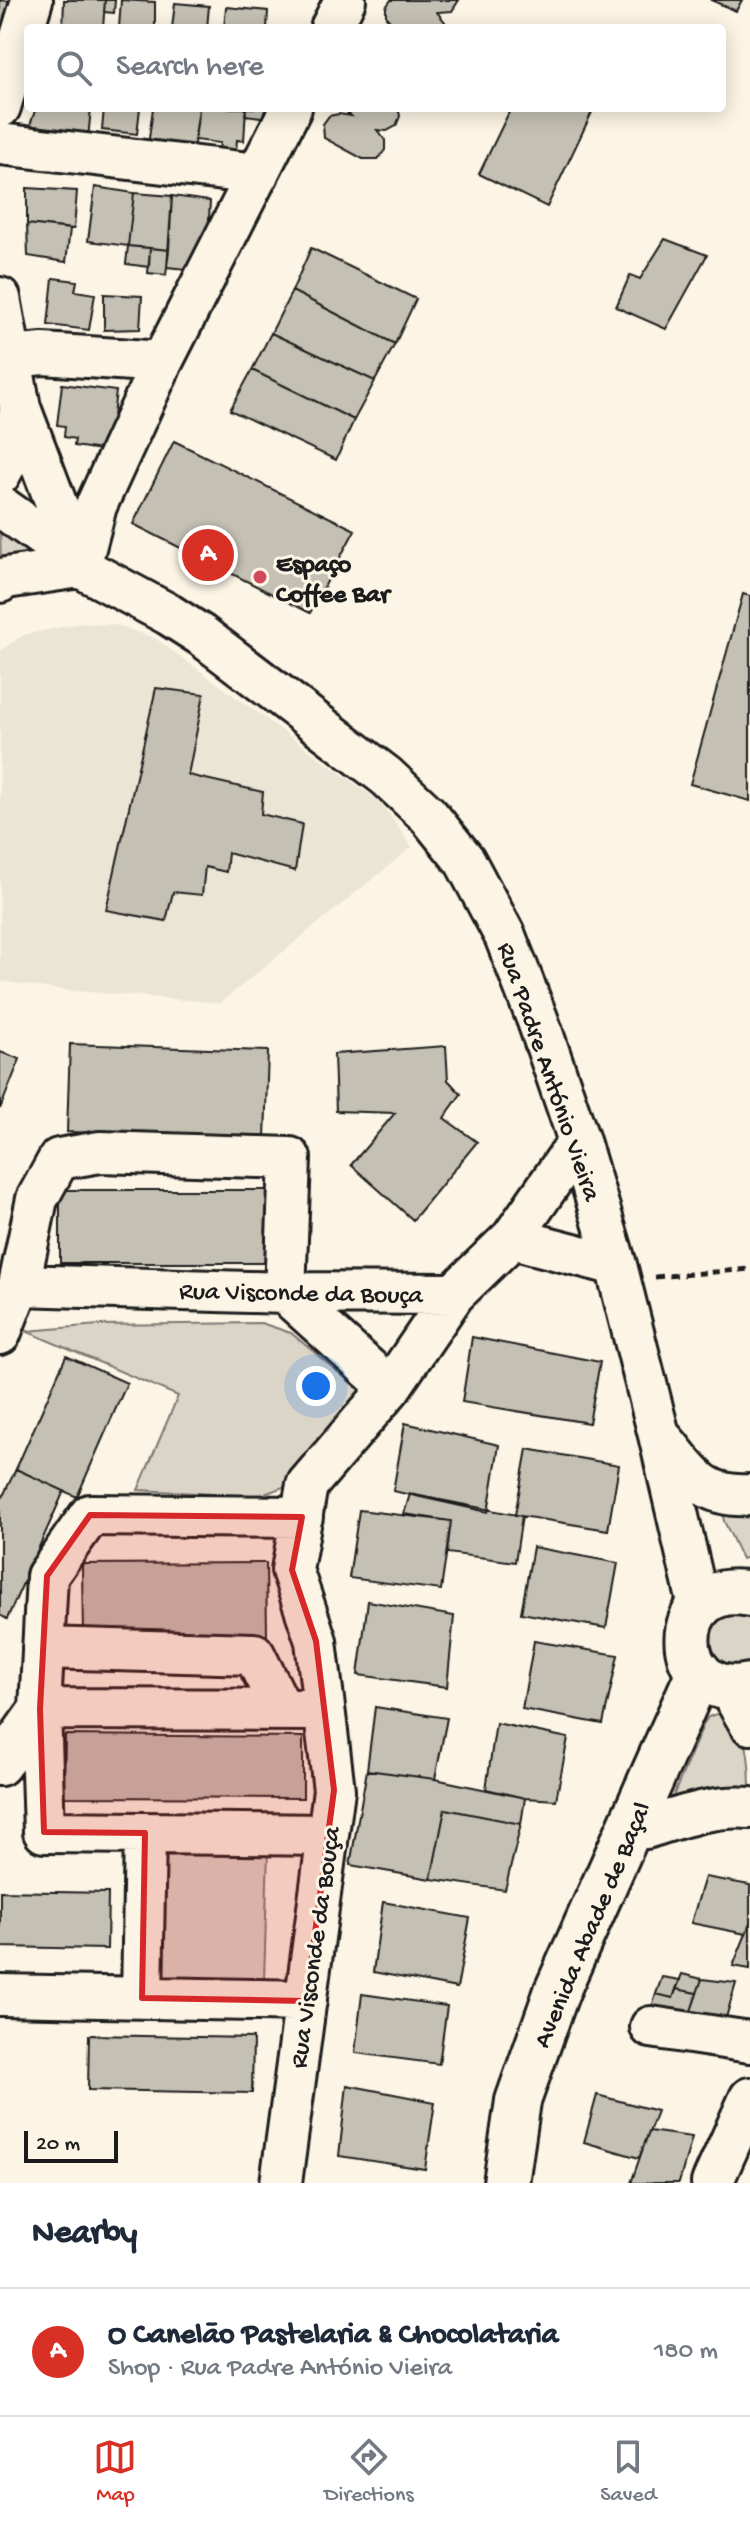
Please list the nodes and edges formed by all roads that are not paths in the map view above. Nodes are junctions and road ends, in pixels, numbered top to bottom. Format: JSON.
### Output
{"nodes":[{"id":1,"x":32,"y":0,"type":"edge"},
{"id":2,"x":345,"y":0,"type":"edge"},
{"id":3,"x":25,"y":24,"type":"edge"},
{"id":4,"x":333,"y":24,"type":"edge"},
{"id":5,"x":24,"y":27,"type":"edge"},
{"id":6,"x":0,"y":107,"type":"edge"},
{"id":7,"x":289,"y":112,"type":"edge"},
{"id":8,"x":0,"y":144,"type":"edge"},
{"id":9,"x":258,"y":174,"type":"junction"},
{"id":10,"x":0,"y":298,"type":"edge"},
{"id":11,"x":11,"y":357,"type":"junction"},
{"id":12,"x":162,"y":362,"type":"junction"},
{"id":13,"x":20,"y":408,"type":"junction"},
{"id":14,"x":0,"y":474,"type":"edge"},
{"id":15,"x":0,"y":506,"type":"edge"},
{"id":16,"x":80,"y":567,"type":"junction"},
{"id":17,"x":0,"y":582,"type":"edge"},
{"id":18,"x":579,"y":1141,"type":"junction"},
{"id":19,"x":512,"y":1238,"type":"junction"},
{"id":20,"x":616,"y":1265,"type":"junction"},
{"id":21,"x":19,"y":1285,"type":"junction"},
{"id":22,"x":285,"y":1293,"type":"junction"},
{"id":23,"x":454,"y":1294,"type":"junction"},
{"id":24,"x":0,"y":1334,"type":"edge"},
{"id":25,"x":390,"y":1388,"type":"junction"},
{"id":26,"x":659,"y":1435,"type":"junction"},
{"id":27,"x":750,"y":1495,"type":"edge"},
{"id":28,"x":302,"y":1517,"type":"junction"},
{"id":29,"x":724,"y":1598,"type":"edge"},
{"id":30,"x":43,"y":1648,"type":"junction"},
{"id":31,"x":730,"y":1691,"type":"edge"},
{"id":32,"x":40,"y":1709,"type":"junction"},
{"id":33,"x":282,"y":1710,"type":"junction"},
{"id":34,"x":324,"y":1710,"type":"junction"},
{"id":35,"x":0,"y":1765,"type":"edge"},
{"id":36,"x":750,"y":1808,"type":"edge"},
{"id":37,"x":646,"y":1828,"type":"junction"},
{"id":38,"x":145,"y":1833,"type":"junction"},
{"id":39,"x":328,"y":1835,"type":"junction"},
{"id":40,"x":0,"y":1995,"type":"edge"},
{"id":41,"x":142,"y":1998,"type":"junction"},
{"id":42,"x":306,"y":2001,"type":"junction"},
{"id":43,"x":651,"y":2027,"type":"dead end"},
{"id":44,"x":750,"y":2042,"type":"edge"},
{"id":45,"x":750,"y":2098,"type":"edge"},
{"id":46,"x":716,"y":2182,"type":"edge"},
{"id":47,"x":281,"y":2183,"type":"edge"},
{"id":48,"x":506,"y":2183,"type":"edge"},
{"id":49,"x":523,"y":2183,"type":"edge"}],
"edges":[{"from":1,"to":3,"type":"street"},
{"from":2,"to":4,"type":"street"},
{"from":5,"to":6,"type":"street"},
{"from":7,"to":9,"type":"street"},
{"from":8,"to":9,"type":"street"},
{"from":9,"to":12,"type":"street"},
{"from":10,"to":11,"type":"street"},
{"from":11,"to":12,"type":"street"},
{"from":11,"to":13,"type":"street"},
{"from":12,"to":16,"type":"street"},
{"from":13,"to":14,"type":"street"},
{"from":13,"to":16,"type":"street"},
{"from":15,"to":16,"type":"street","name":"Rua Padre António Vieira"},
{"from":16,"to":17,"type":"street"},
{"from":16,"to":18,"type":"street","name":"Rua Padre António Vieira"},
{"from":18,"to":19,"type":"street"},
{"from":18,"to":20,"type":"street","name":"Rua Padre António Vieira"},
{"from":19,"to":20,"type":"street"},
{"from":19,"to":23,"type":"street"},
{"from":20,"to":26,"type":"street","name":"Rua Padre António Vieira"},
{"from":21,"to":22,"type":"street","name":"Rua Visconde da Bouça"},
{"from":21,"to":22,"type":"street"},
{"from":21,"to":24,"type":"street"},
{"from":22,"to":23,"type":"street","name":"Rua Visconde da Bouça"},
{"from":22,"to":25,"type":"street"},
{"from":23,"to":25,"type":"street","name":"Rua Visconde da Bouça"},
{"from":25,"to":28,"type":"street","name":"Rua Visconde da Bouça"},
{"from":26,"to":27,"type":"street"},
{"from":26,"to":29,"type":"street","name":"Rua Padre António Vieira"},
{"from":28,"to":30,"type":"street"},
{"from":28,"to":34,"type":"street","name":"Rua Visconde da Bouça"},
{"from":29,"to":31,"type":"main road"},
{"from":30,"to":32,"type":"street"},
{"from":30,"to":33,"type":"street"},
{"from":31,"to":37,"type":"main road","name":"Avenida Abade de Baçal"},
{"from":31,"to":48,"type":"main road","name":"Avenida Abade de Baçal"},
{"from":32,"to":33,"type":"street"},
{"from":32,"to":35,"type":"street"},
{"from":32,"to":38,"type":"street"},
{"from":33,"to":34,"type":"street"},
{"from":34,"to":39,"type":"street","name":"Rua Visconde da Bouça"},
{"from":36,"to":37,"type":"street"},
{"from":37,"to":49,"type":"main road","name":"Avenida Abade de Baçal"},
{"from":38,"to":39,"type":"street"},
{"from":38,"to":41,"type":"street"},
{"from":39,"to":42,"type":"street","name":"Rua Visconde da Bouça"},
{"from":40,"to":41,"type":"street"},
{"from":41,"to":42,"type":"street"},
{"from":42,"to":47,"type":"street","name":"Rua Visconde da Bouça"},
{"from":43,"to":44,"type":"street"},
{"from":45,"to":46,"type":"street"}]}
